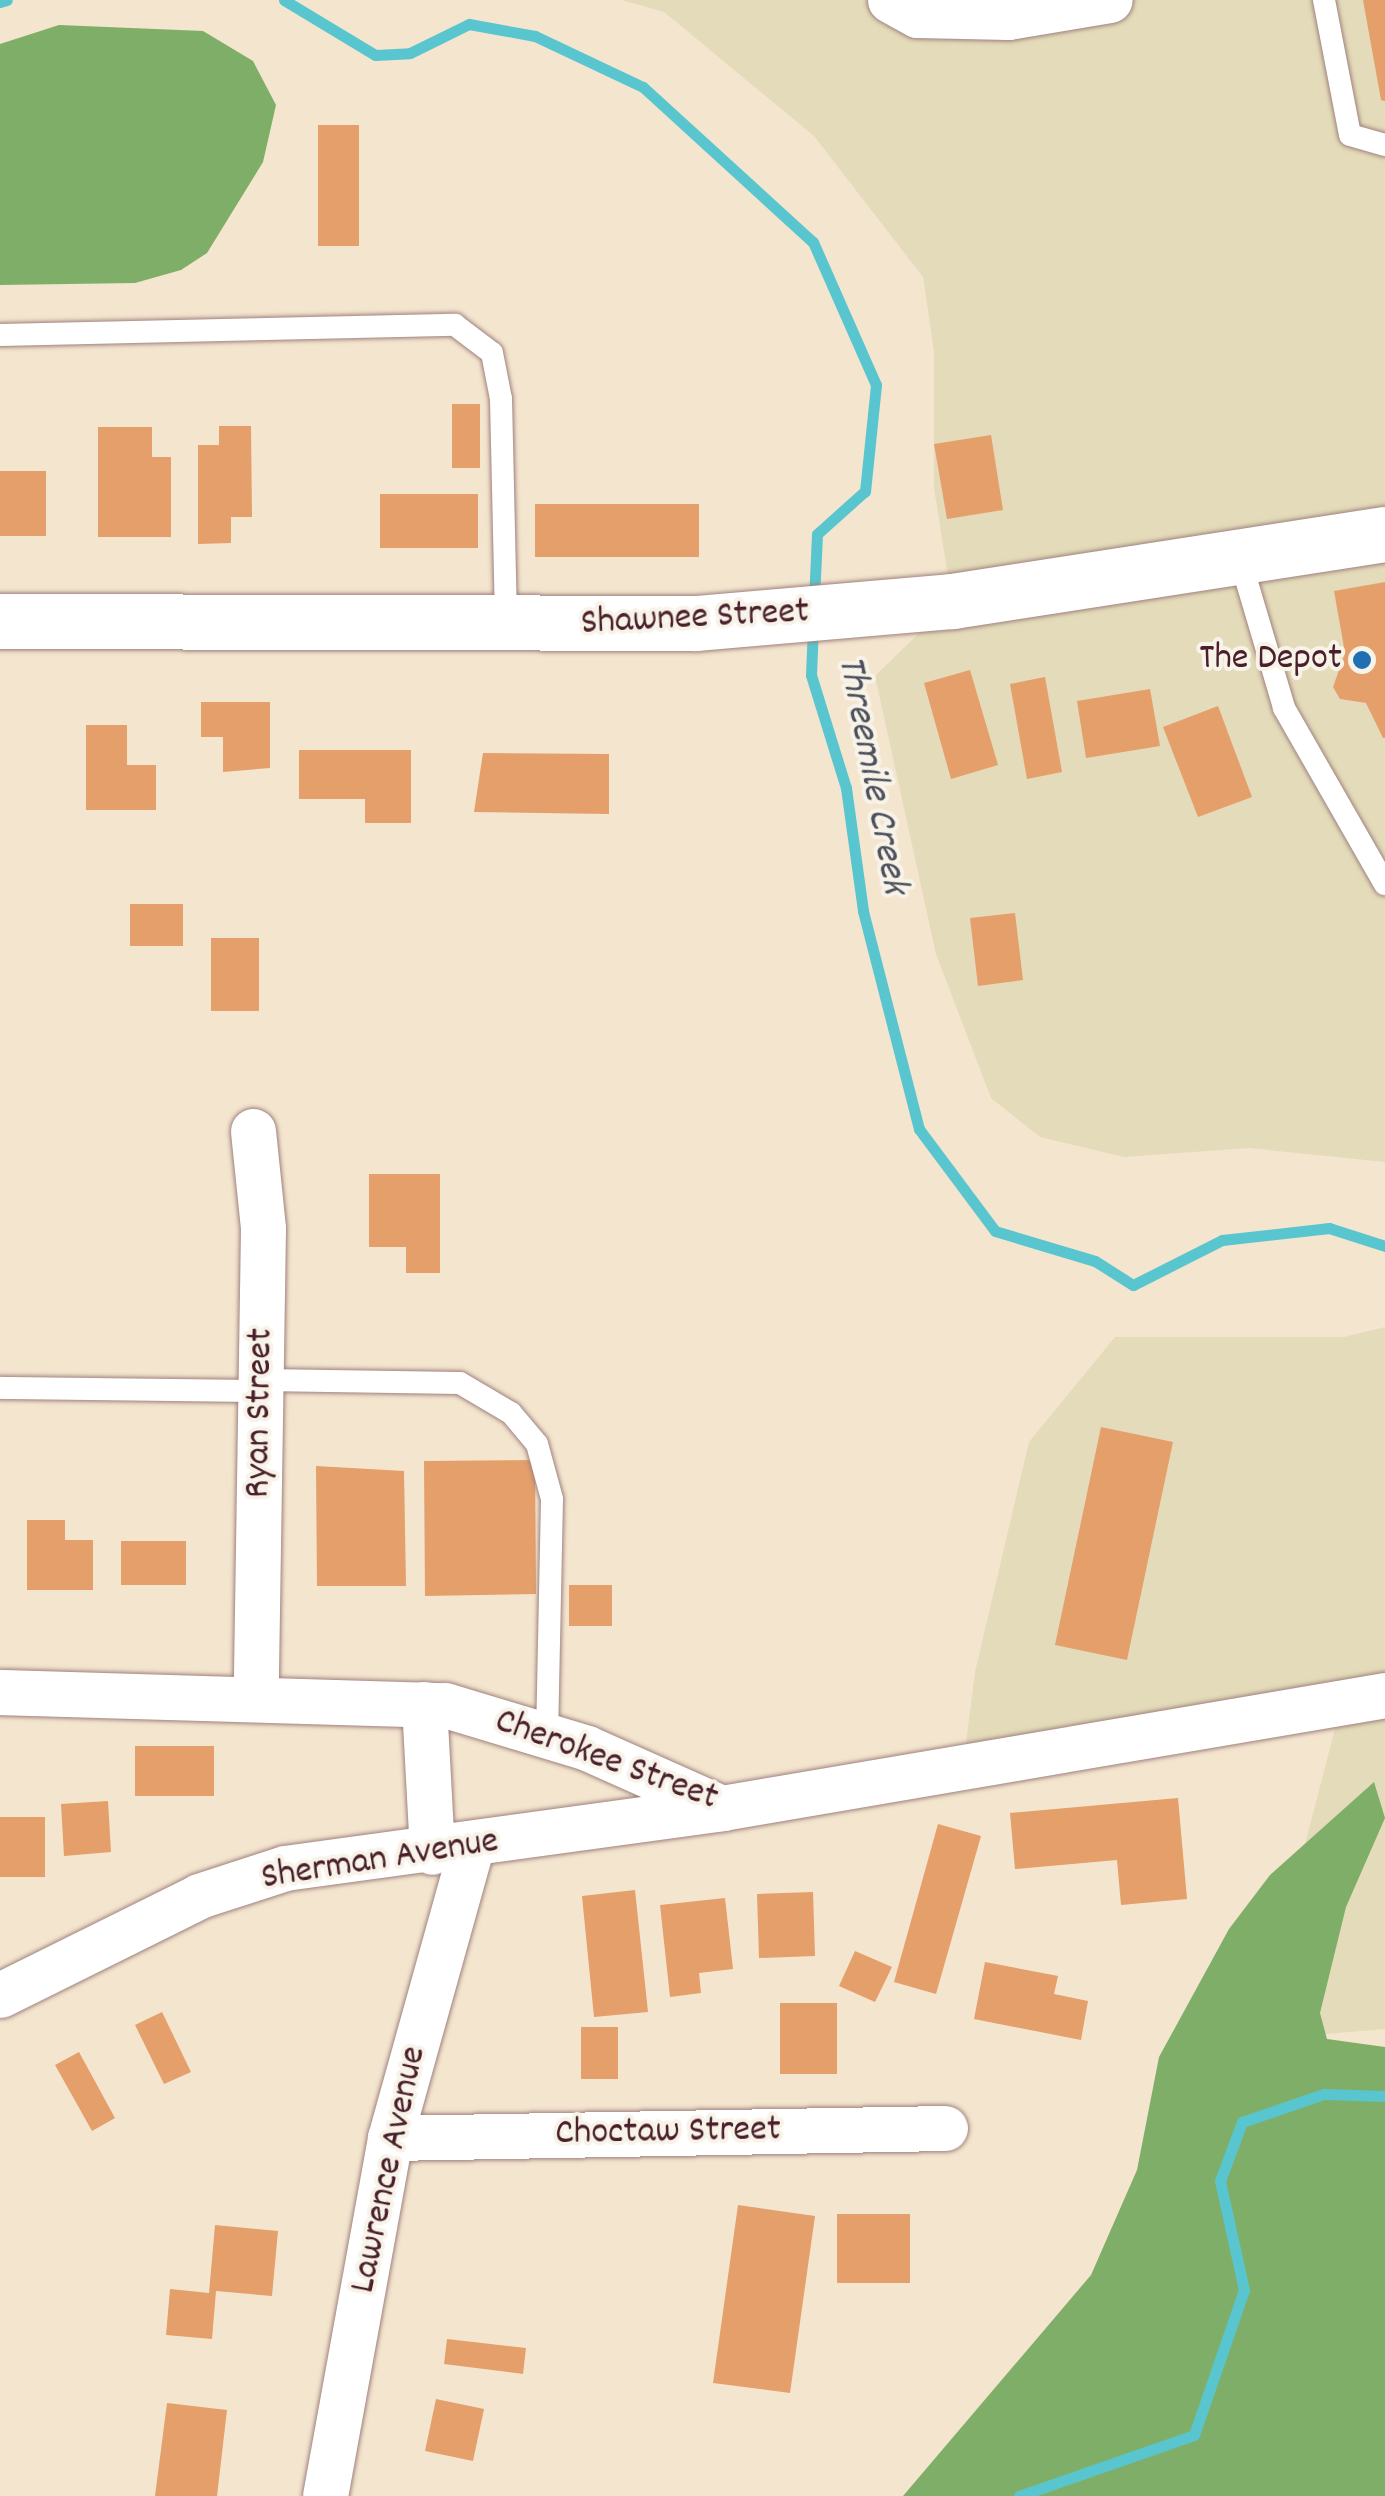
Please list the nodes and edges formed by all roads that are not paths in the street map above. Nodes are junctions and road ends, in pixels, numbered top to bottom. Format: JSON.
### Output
{"nodes":[{"id":1,"x":1110,"y":0,"type":"edge"},
{"id":2,"x":1324,"y":0,"type":"edge"},
{"id":3,"x":904,"y":7,"type":"edge"},
{"id":4,"x":1385,"y":145,"type":"edge"},
{"id":5,"x":0,"y":335,"type":"edge"},
{"id":6,"x":1385,"y":534,"type":"edge"},
{"id":7,"x":1240,"y":560,"type":"junction"},
{"id":8,"x":0,"y":621,"type":"edge"},
{"id":9,"x":506,"y":626,"type":"junction"},
{"id":10,"x":1385,"y":884,"type":"edge"},
{"id":11,"x":252,"y":1131,"type":"dead end"},
{"id":12,"x":263,"y":1386,"type":"junction"},
{"id":13,"x":0,"y":1388,"type":"edge"},
{"id":14,"x":0,"y":1692,"type":"edge"},
{"id":15,"x":256,"y":1694,"type":"junction"},
{"id":16,"x":1385,"y":1695,"type":"edge"},
{"id":17,"x":424,"y":1704,"type":"junction"},
{"id":18,"x":547,"y":1736,"type":"junction"},
{"id":19,"x":722,"y":1808,"type":"junction"},
{"id":20,"x":452,"y":1850,"type":"junction"},
{"id":21,"x":0,"y":1995,"type":"edge"},
{"id":22,"x":945,"y":2128,"type":"dead end"},
{"id":23,"x":390,"y":2138,"type":"junction"},
{"id":24,"x":325,"y":2496,"type":"edge"}],
"edges":[{"from":1,"to":3,"type":"street"},
{"from":2,"to":4,"type":"lane"},
{"from":5,"to":9,"type":"lane"},
{"from":6,"to":7,"type":"street","name":"Shawnee Street"},
{"from":7,"to":9,"type":"street","name":"Shawnee Street"},
{"from":7,"to":10,"type":"lane"},
{"from":8,"to":9,"type":"street","name":"Shawnee Street"},
{"from":11,"to":12,"type":"street","name":"Ryan Street"},
{"from":12,"to":13,"type":"lane"},
{"from":12,"to":15,"type":"street","name":"Ryan Street"},
{"from":12,"to":18,"type":"lane"},
{"from":14,"to":15,"type":"street","name":"Cherokee Street"},
{"from":15,"to":17,"type":"street","name":"Cherokee Street"},
{"from":16,"to":19,"type":"street","name":"Cherokee Street"},
{"from":17,"to":18,"type":"street","name":"Cherokee Street"},
{"from":17,"to":20,"type":"street","name":"Lawrence Avenue"},
{"from":18,"to":19,"type":"street","name":"Cherokee Street"},
{"from":19,"to":20,"type":"street","name":"Sherman Avenue"},
{"from":20,"to":21,"type":"street","name":"Sherman Avenue"},
{"from":20,"to":23,"type":"street","name":"Lawrence Avenue"},
{"from":22,"to":23,"type":"street","name":"Choctaw Street"},
{"from":23,"to":24,"type":"street","name":"Lawrence Avenue"}]}
